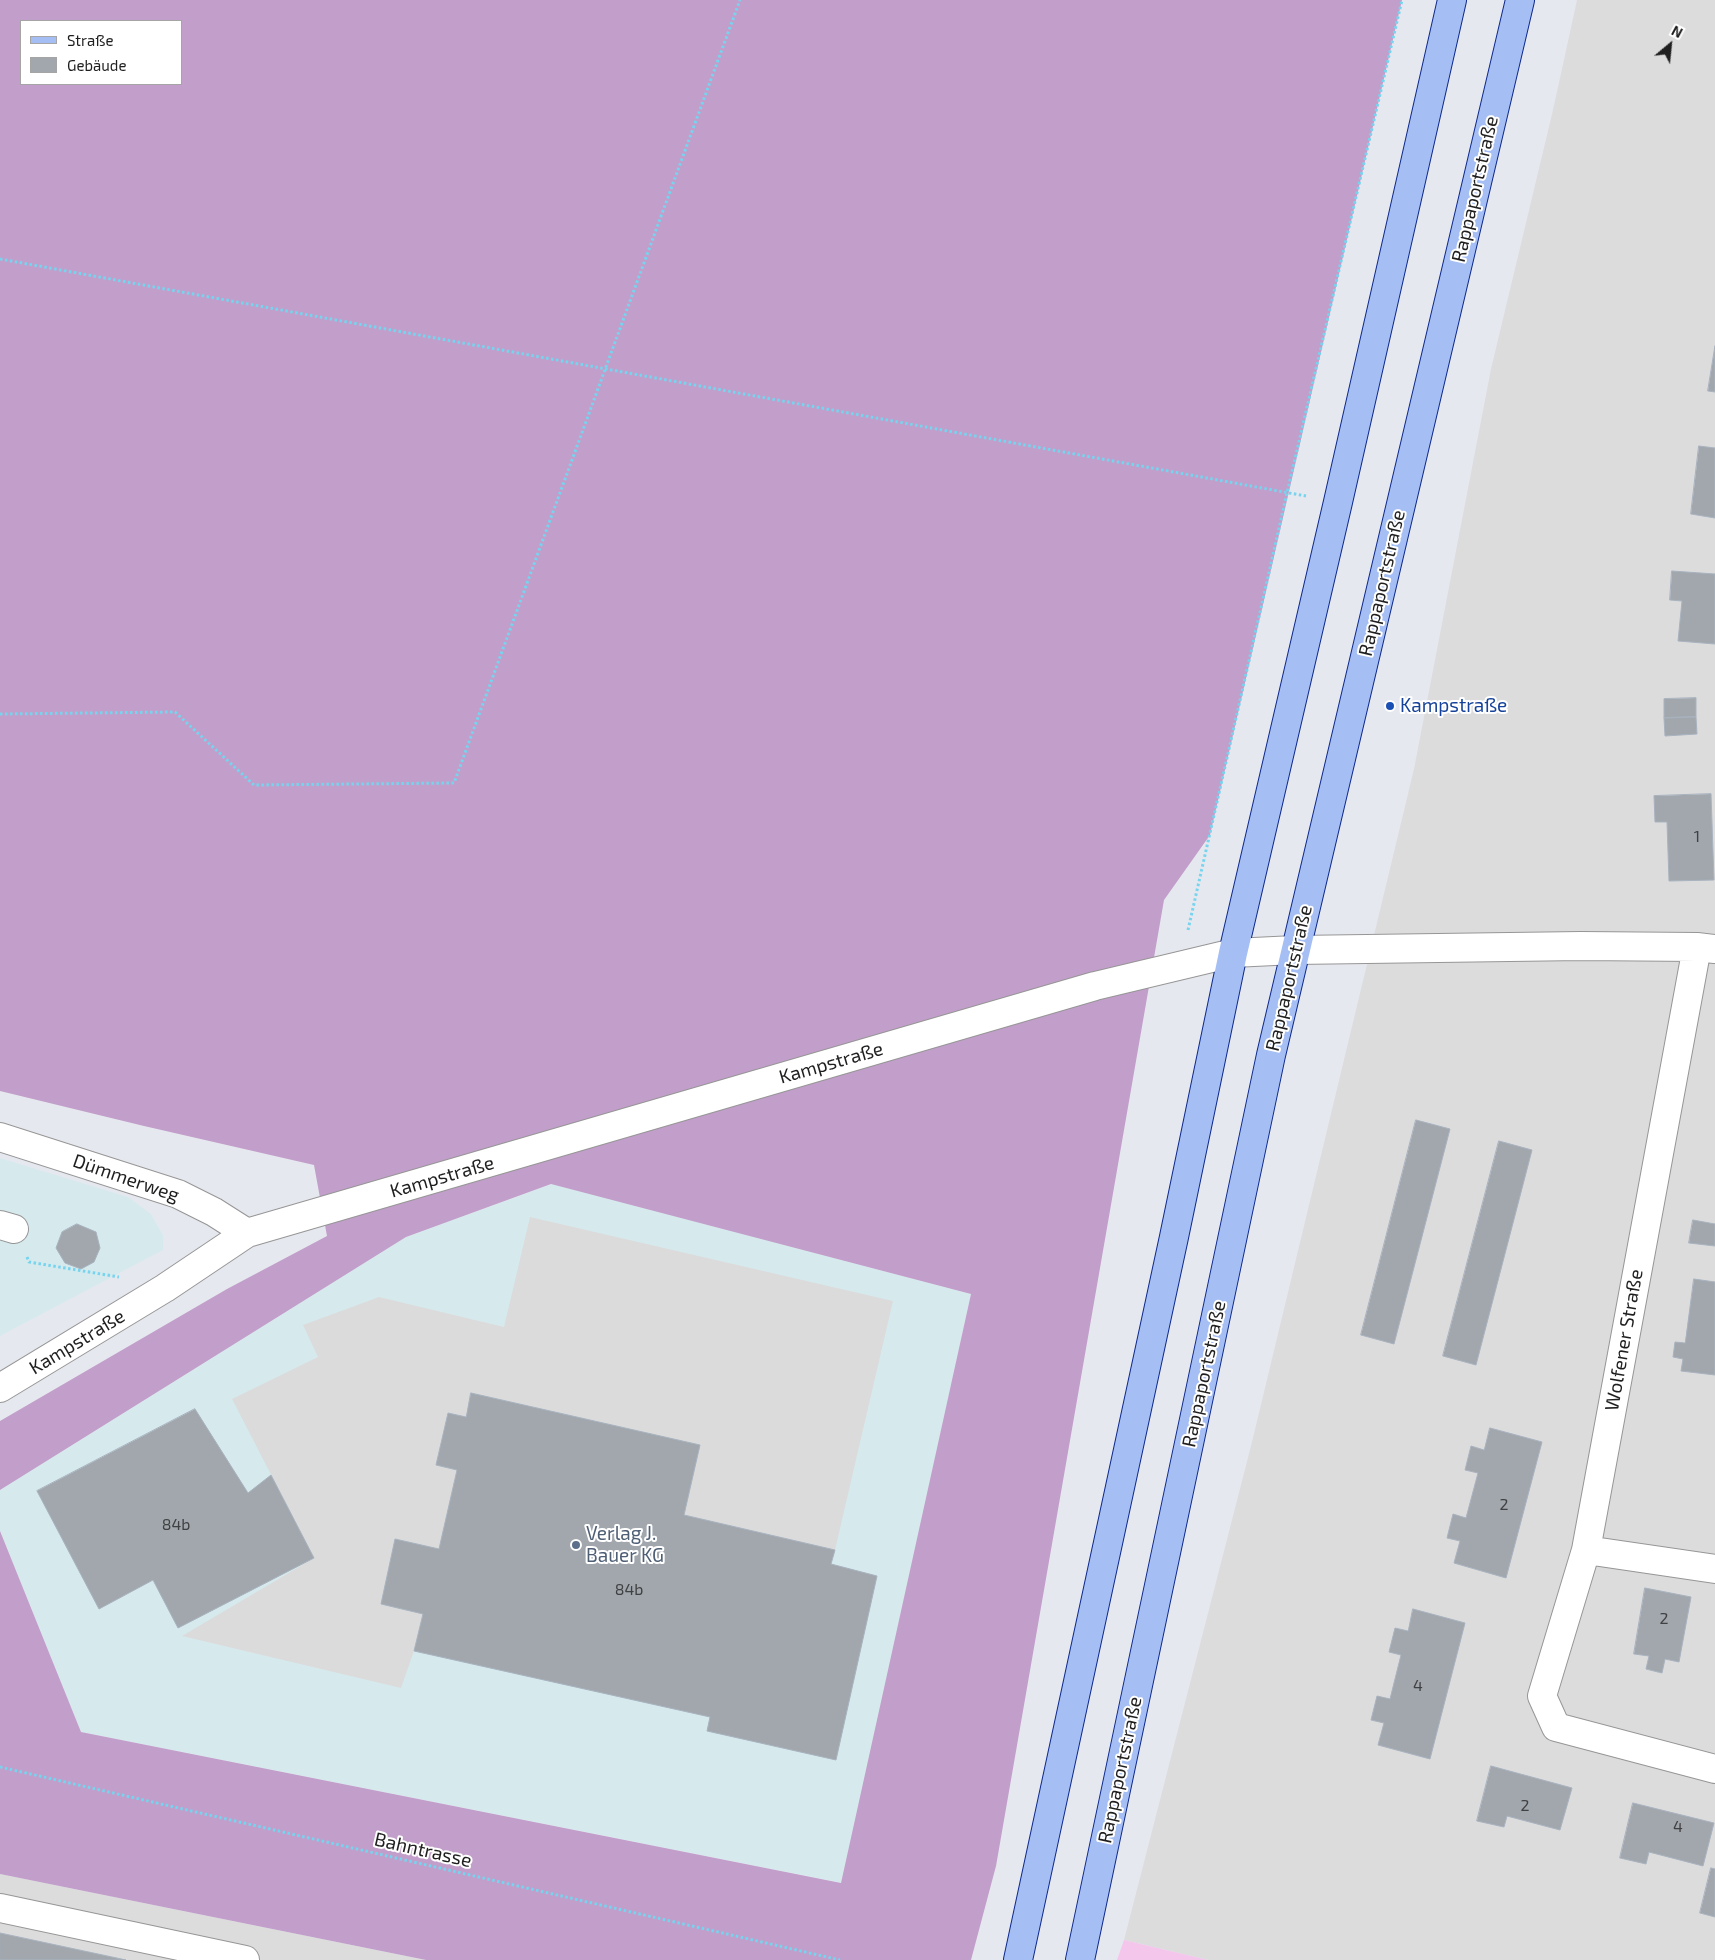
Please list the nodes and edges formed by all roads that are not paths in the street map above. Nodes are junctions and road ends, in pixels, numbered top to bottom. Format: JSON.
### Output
{"nodes":[{"id":1,"x":1452,"y":0,"type":"edge"},
{"id":2,"x":1520,"y":0,"type":"edge"},
{"id":3,"x":1706,"y":948,"type":"edge"},
{"id":4,"x":1295,"y":950,"type":"junction"},
{"id":5,"x":1232,"y":953,"type":"junction"},
{"id":6,"x":0,"y":1137,"type":"edge"},
{"id":7,"x":247,"y":1233,"type":"junction"},
{"id":8,"x":0,"y":1388,"type":"edge"},
{"id":9,"x":1586,"y":1550,"type":"junction"},
{"id":10,"x":1715,"y":1569,"type":"edge"},
{"id":11,"x":1715,"y":1770,"type":"edge"},
{"id":12,"x":0,"y":1908,"type":"edge"},
{"id":13,"x":245,"y":1960,"type":"edge"},
{"id":14,"x":1018,"y":1960,"type":"edge"},
{"id":15,"x":1080,"y":1960,"type":"edge"}],
"edges":[{"from":1,"to":5,"type":"main road"},
{"from":2,"to":4,"type":"main road","name":"Rappaportstraße"},
{"from":3,"to":4,"type":"street","name":"Kampstraße"},
{"from":3,"to":9,"type":"street","name":"Wolfener Straße"},
{"from":4,"to":5,"type":"street","name":"Kampstraße"},
{"from":4,"to":15,"type":"main road","name":"Rappaportstraße"},
{"from":5,"to":7,"type":"street","name":"Kampstraße"},
{"from":5,"to":14,"type":"main road"},
{"from":6,"to":7,"type":"street","name":"Dümmerweg"},
{"from":7,"to":8,"type":"street","name":"Kampstraße"},
{"from":9,"to":10,"type":"street"},
{"from":9,"to":11,"type":"street","name":"Wolfener Straße"},
{"from":12,"to":13,"type":"street"}]}
